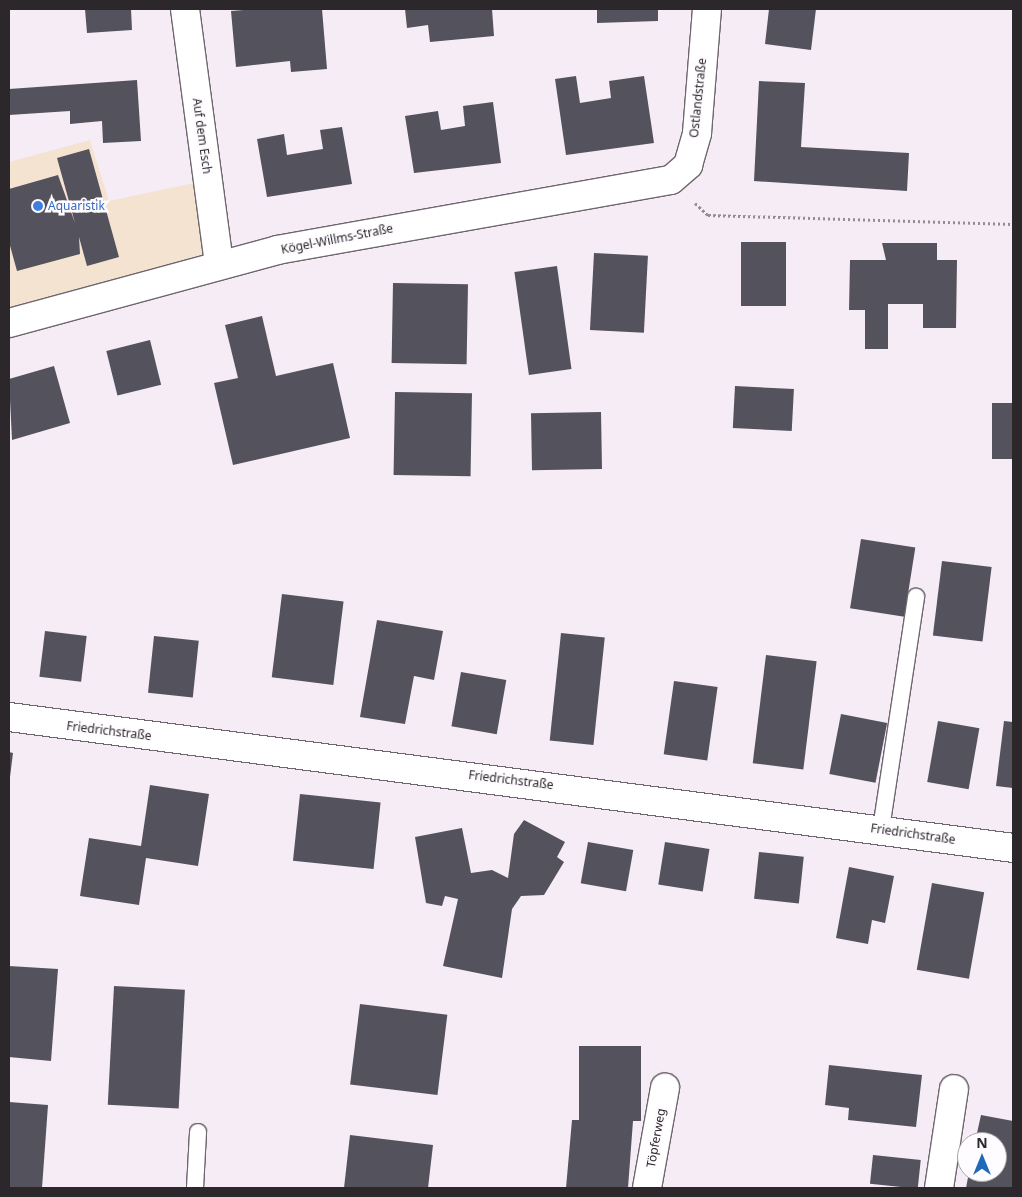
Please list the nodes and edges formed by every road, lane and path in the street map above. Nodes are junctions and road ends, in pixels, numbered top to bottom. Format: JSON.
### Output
{"nodes":[{"id":1,"x":185,"y":9,"type":"edge"},
{"id":2,"x":707,"y":9,"type":"edge"},
{"id":3,"x":671,"y":180,"type":"junction"},
{"id":4,"x":1013,"y":224,"type":"edge"},
{"id":5,"x":219,"y":263,"type":"junction"},
{"id":6,"x":9,"y":323,"type":"edge"},
{"id":7,"x":916,"y":597,"type":"dead end"},
{"id":8,"x":9,"y":717,"type":"edge"},
{"id":9,"x":881,"y":829,"type":"junction"},
{"id":10,"x":1013,"y":848,"type":"edge"},
{"id":11,"x":665,"y":1088,"type":"dead end"},
{"id":12,"x":954,"y":1089,"type":"dead end"},
{"id":13,"x":198,"y":1132,"type":"dead end"},
{"id":14,"x":195,"y":1188,"type":"edge"},
{"id":15,"x":647,"y":1188,"type":"edge"},
{"id":16,"x":939,"y":1188,"type":"edge"}],
"edges":[{"from":1,"to":5,"type":"street","name":"Auf dem Esch"},
{"from":2,"to":3,"type":"street","name":"Ostlandstraße"},
{"from":3,"to":4,"type":"path"},
{"from":3,"to":5,"type":"street","name":"Kögel-Willms-Straße"},
{"from":5,"to":6,"type":"street","name":"Kögel-Willms-Straße"},
{"from":7,"to":9,"type":"lane"},
{"from":8,"to":9,"type":"street","name":"Friedrichstraße"},
{"from":9,"to":10,"type":"street","name":"Friedrichstraße"},
{"from":11,"to":15,"type":"street","name":"Töpferweg"},
{"from":12,"to":16,"type":"street"},
{"from":13,"to":14,"type":"lane"}]}
